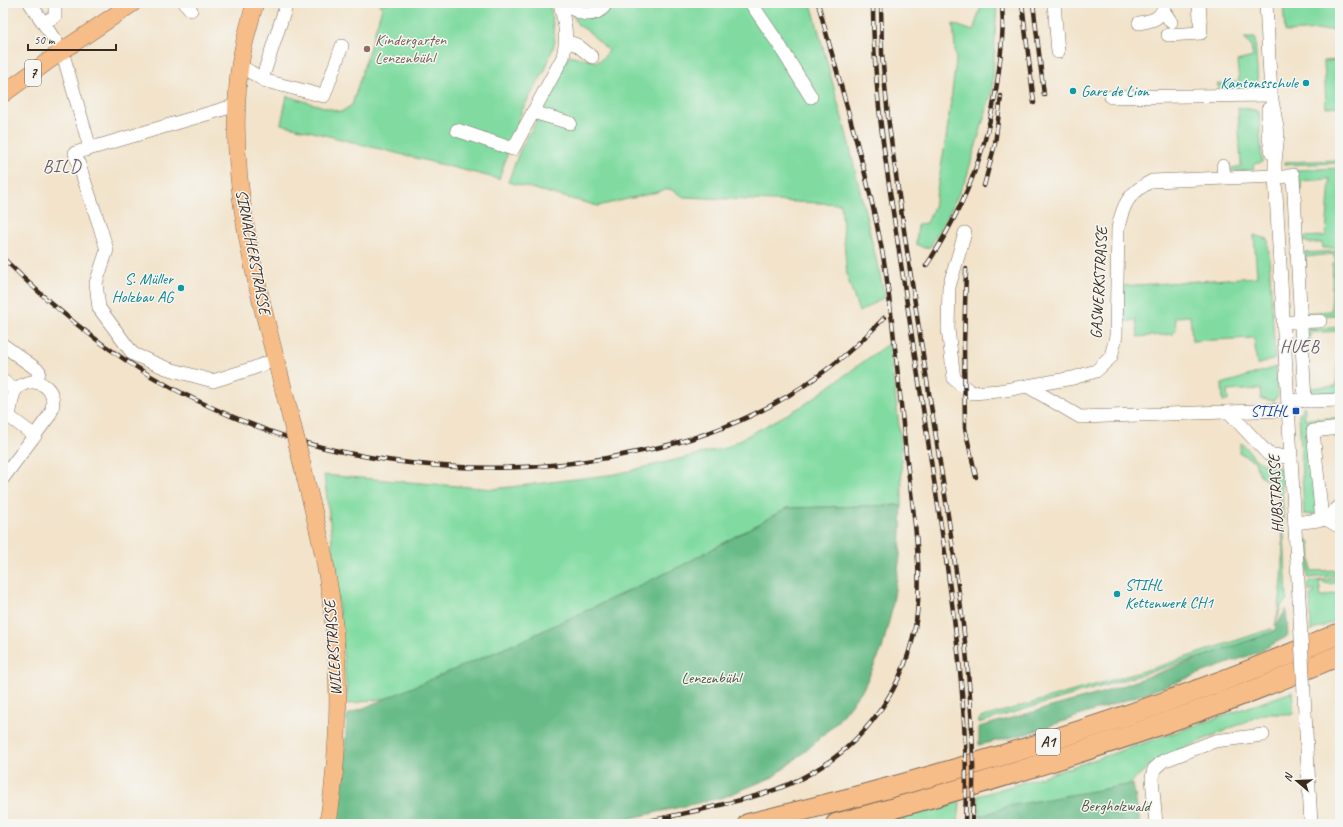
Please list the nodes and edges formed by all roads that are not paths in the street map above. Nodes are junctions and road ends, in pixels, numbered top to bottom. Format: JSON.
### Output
{"nodes":[{"id":1,"x":30,"y":3,"type":"edge"},
{"id":2,"x":55,"y":3,"type":"edge"},
{"id":3,"x":133,"y":3,"type":"edge"},
{"id":4,"x":255,"y":3,"type":"edge"},
{"id":5,"x":286,"y":3,"type":"edge"},
{"id":6,"x":561,"y":3,"type":"edge"},
{"id":7,"x":751,"y":3,"type":"edge"},
{"id":8,"x":1054,"y":3,"type":"edge"},
{"id":9,"x":1199,"y":3,"type":"edge"},
{"id":10,"x":1266,"y":3,"type":"edge"},
{"id":11,"x":1164,"y":6,"type":"edge"},
{"id":12,"x":604,"y":7,"type":"dead end"},
{"id":13,"x":44,"y":23,"type":"junction"},
{"id":14,"x":1139,"y":23,"type":"dead end"},
{"id":15,"x":566,"y":41,"type":"junction"},
{"id":16,"x":342,"y":46,"type":"dead end"},
{"id":17,"x":62,"y":51,"type":"junction"},
{"id":18,"x":1058,"y":52,"type":"dead end"},
{"id":19,"x":592,"y":57,"type":"dead end"},
{"id":20,"x":240,"y":66,"type":"junction"},
{"id":21,"x":262,"y":79,"type":"junction"},
{"id":22,"x":5,"y":89,"type":"edge"},
{"id":23,"x":1271,"y":95,"type":"junction"},
{"id":24,"x":1111,"y":96,"type":"dead end"},
{"id":25,"x":811,"y":97,"type":"dead end"},
{"id":26,"x":237,"y":105,"type":"junction"},
{"id":27,"x":533,"y":112,"type":"junction"},
{"id":28,"x":570,"y":123,"type":"dead end"},
{"id":29,"x":457,"y":130,"type":"dead end"},
{"id":30,"x":90,"y":148,"type":"junction"},
{"id":31,"x":1279,"y":176,"type":"junction"},
{"id":32,"x":965,"y":233,"type":"dead end"},
{"id":33,"x":1320,"y":321,"type":"dead end"},
{"id":34,"x":1296,"y":322,"type":"junction"},
{"id":35,"x":3,"y":345,"type":"edge"},
{"id":36,"x":275,"y":360,"type":"junction"},
{"id":37,"x":3,"y":381,"type":"edge"},
{"id":38,"x":37,"y":382,"type":"junction"},
{"id":39,"x":1027,"y":386,"type":"junction"},
{"id":40,"x":15,"y":390,"type":"junction"},
{"id":41,"x":1340,"y":400,"type":"edge"},
{"id":42,"x":1305,"y":401,"type":"junction"},
{"id":43,"x":1288,"y":405,"type":"junction"},
{"id":44,"x":1229,"y":412,"type":"junction"},
{"id":45,"x":6,"y":414,"type":"edge"},
{"id":46,"x":1340,"y":428,"type":"edge"},
{"id":47,"x":35,"y":436,"type":"junction"},
{"id":48,"x":1291,"y":458,"type":"junction"},
{"id":49,"x":303,"y":471,"type":"joint"},
{"id":50,"x":3,"y":478,"type":"edge"},
{"id":51,"x":1340,"y":506,"type":"edge"},
{"id":52,"x":1324,"y":520,"type":"junction"},
{"id":53,"x":1295,"y":523,"type":"junction"},
{"id":54,"x":1340,"y":526,"type":"edge"},
{"id":55,"x":1327,"y":533,"type":"dead end"},
{"id":56,"x":1340,"y":633,"type":"edge"},
{"id":57,"x":1340,"y":655,"type":"edge"},
{"id":58,"x":1263,"y":735,"type":"dead end"},
{"id":59,"x":328,"y":824,"type":"edge"},
{"id":60,"x":748,"y":824,"type":"edge"},
{"id":61,"x":836,"y":824,"type":"edge"},
{"id":62,"x":1156,"y":824,"type":"edge"},
{"id":63,"x":1311,"y":824,"type":"edge"}],
"edges":[{"from":1,"to":13,"type":"street"},
{"from":2,"to":13,"type":"street"},
{"from":3,"to":17,"type":"main road","number":"7"},
{"from":4,"to":20,"type":"main road","name":"SIRNACHERSTRASSE"},
{"from":5,"to":21,"type":"street"},
{"from":6,"to":12,"type":"street"},
{"from":6,"to":15,"type":"street"},
{"from":7,"to":25,"type":"street"},
{"from":8,"to":18,"type":"street"},
{"from":9,"to":11,"type":"street"},
{"from":10,"to":23,"type":"street","name":"HUBSTRASSE"},
{"from":11,"to":14,"type":"street"},
{"from":13,"to":17,"type":"street"},
{"from":15,"to":19,"type":"street"},
{"from":15,"to":27,"type":"street"},
{"from":16,"to":21,"type":"street"},
{"from":17,"to":22,"type":"main road","number":"7"},
{"from":17,"to":30,"type":"street"},
{"from":20,"to":21,"type":"street"},
{"from":20,"to":26,"type":"main road","name":"SIRNACHERSTRASSE"},
{"from":23,"to":24,"type":"street"},
{"from":23,"to":31,"type":"street","name":"HUBSTRASSE"},
{"from":26,"to":30,"type":"street"},
{"from":26,"to":36,"type":"main road","name":"SIRNACHERSTRASSE"},
{"from":27,"to":28,"type":"street"},
{"from":27,"to":29,"type":"street"},
{"from":30,"to":36,"type":"street"},
{"from":31,"to":34,"type":"street"},
{"from":31,"to":39,"type":"street","name":"GASWERKSTRASSE"},
{"from":31,"to":43,"type":"street","name":"HUBSTRASSE"},
{"from":32,"to":39,"type":"street","name":"GASWERKSTRASSE"},
{"from":33,"to":34,"type":"street"},
{"from":34,"to":42,"type":"street"},
{"from":35,"to":38,"type":"street"},
{"from":36,"to":49,"type":"main road","name":"SIRNACHERSTRASSE","bridge":true},
{"from":37,"to":40,"type":"street"},
{"from":38,"to":40,"type":"street"},
{"from":38,"to":47,"type":"street"},
{"from":39,"to":44,"type":"street"},
{"from":40,"to":45,"type":"street"},
{"from":41,"to":42,"type":"street"},
{"from":42,"to":43,"type":"street"},
{"from":43,"to":44,"type":"street"},
{"from":43,"to":48,"type":"street","name":"HUBSTRASSE"},
{"from":44,"to":48,"type":"street"},
{"from":45,"to":47,"type":"street"},
{"from":46,"to":52,"type":"street"},
{"from":47,"to":50,"type":"street"},
{"from":48,"to":53,"type":"street","name":"HUBSTRASSE"},
{"from":49,"to":59,"type":"main road","name":"WILERSTRASSE"},
{"from":51,"to":52,"type":"street"},
{"from":52,"to":53,"type":"street"},
{"from":52,"to":54,"type":"street"},
{"from":52,"to":55,"type":"street"},
{"from":53,"to":63,"type":"street","name":"HUBSTRASSE","bridge":true},
{"from":56,"to":60,"type":"highway","number":"A1"},
{"from":57,"to":61,"type":"highway","number":"A1"},
{"from":58,"to":62,"type":"street"}]}
